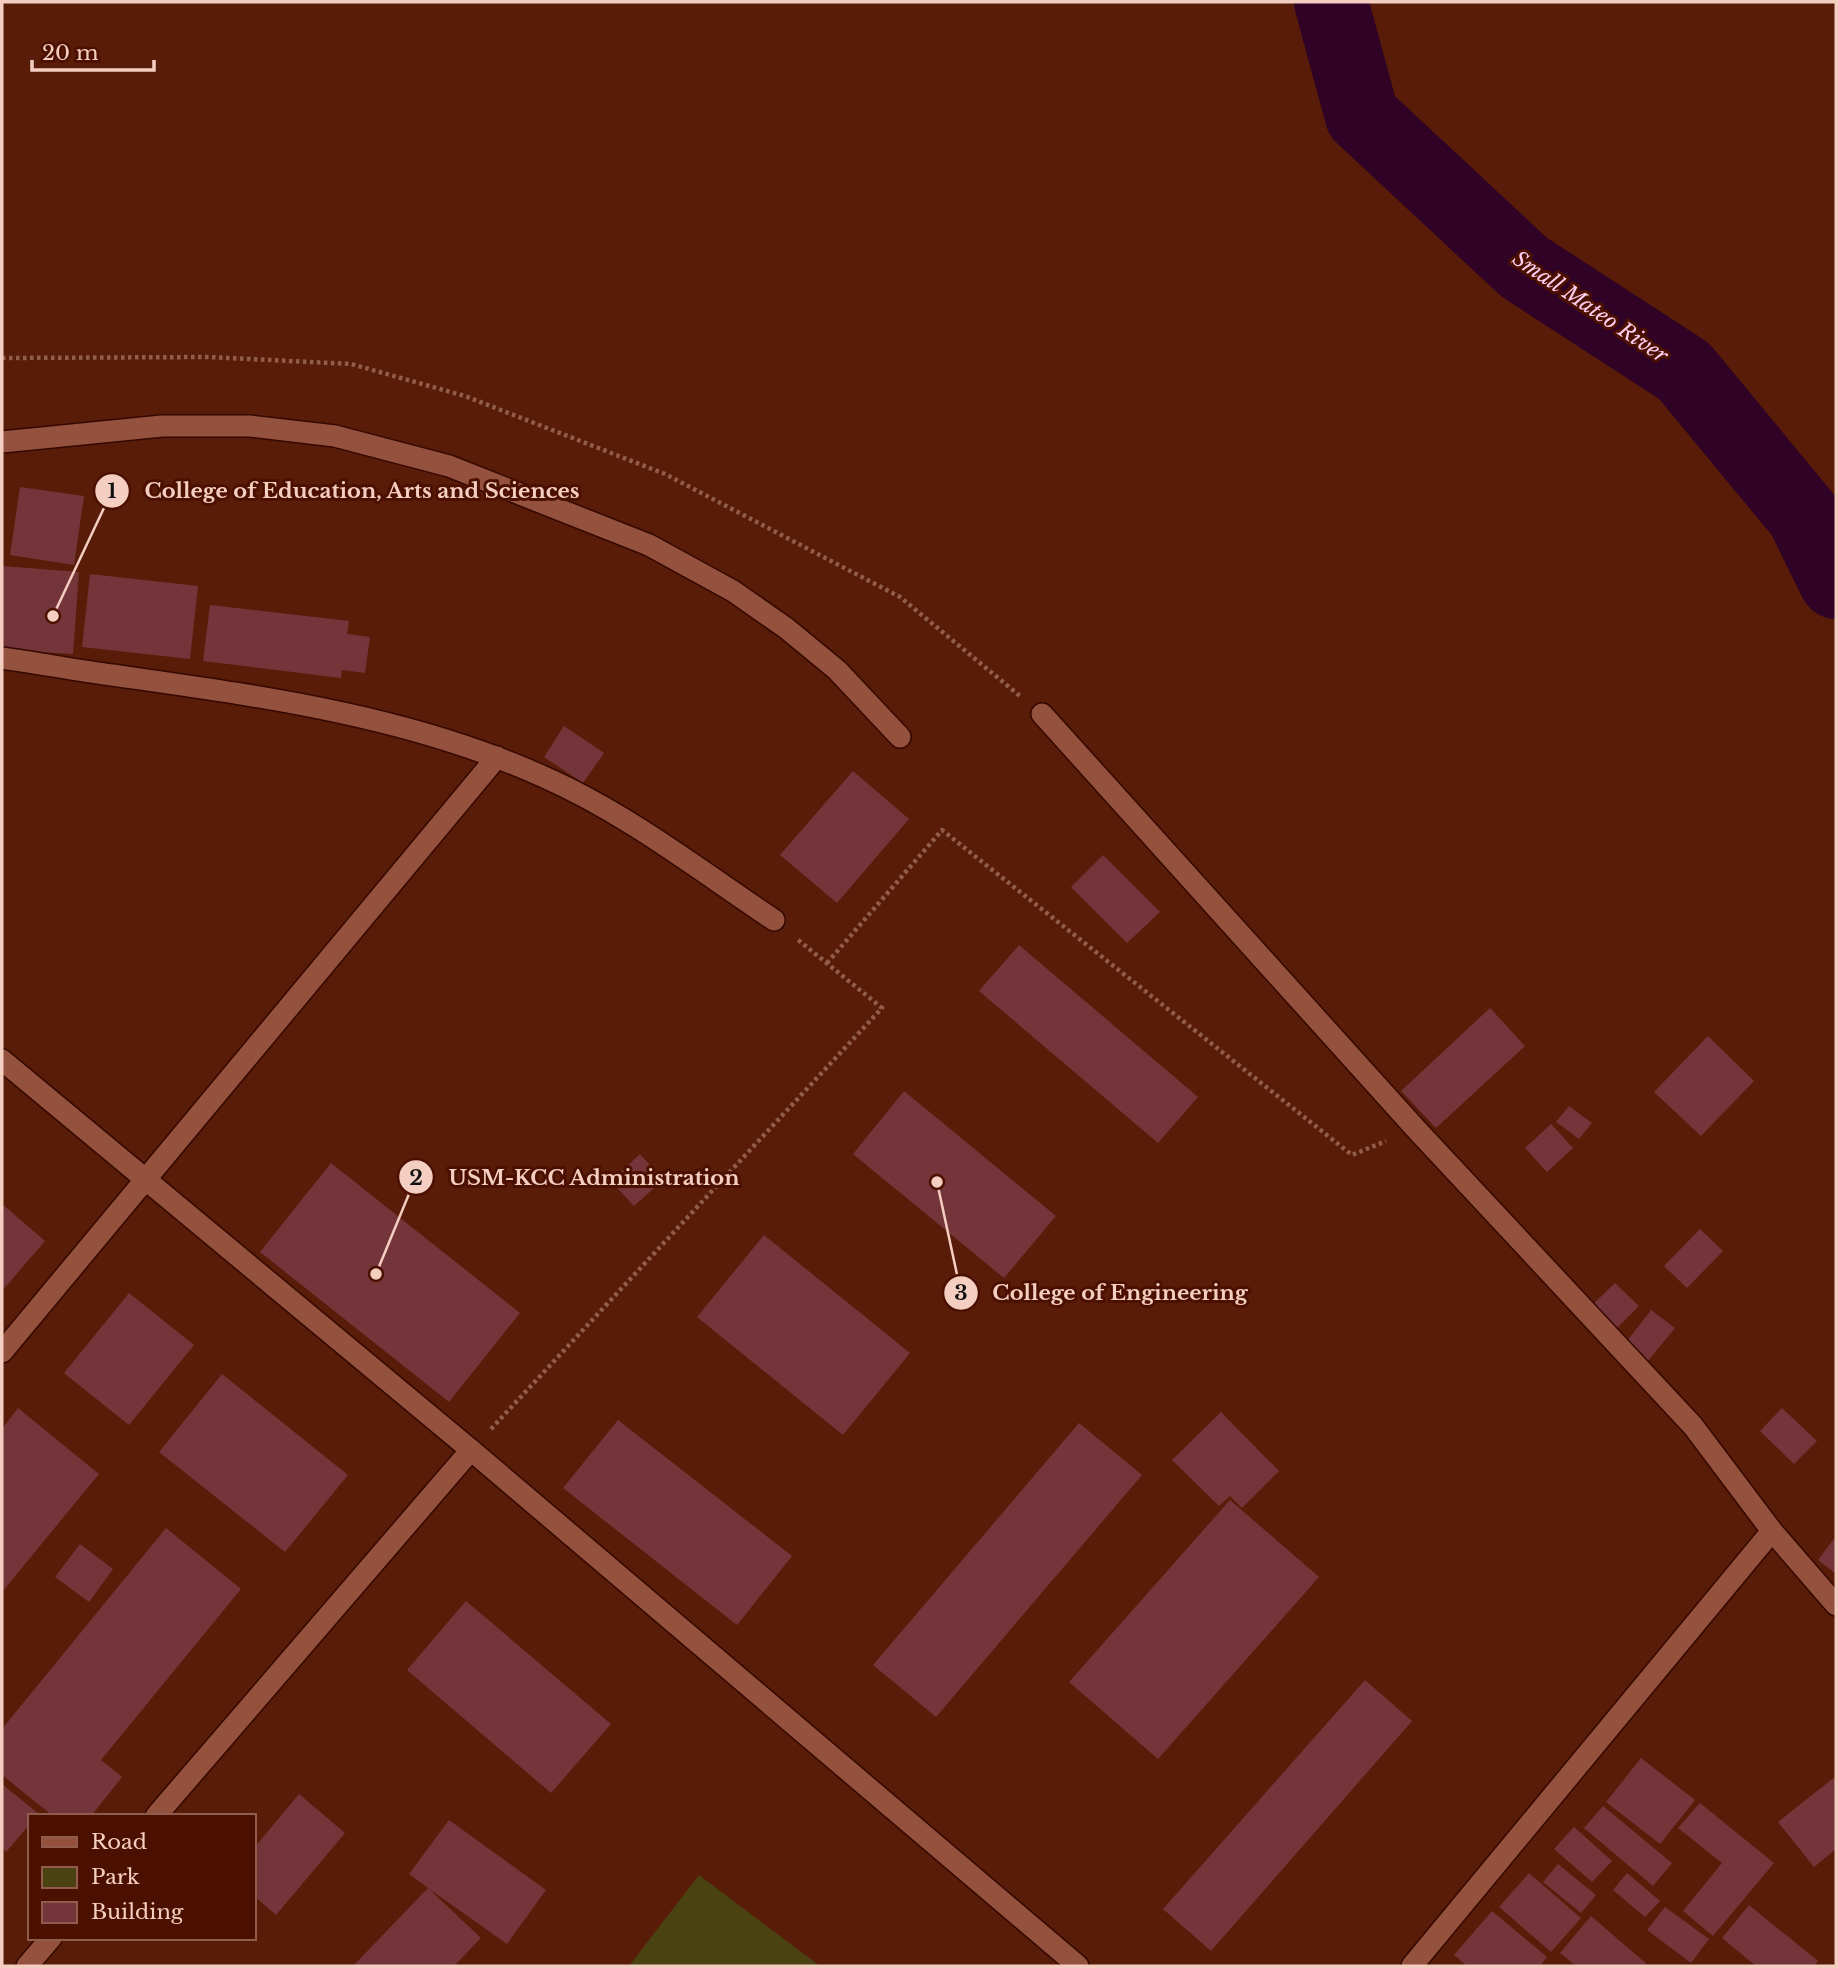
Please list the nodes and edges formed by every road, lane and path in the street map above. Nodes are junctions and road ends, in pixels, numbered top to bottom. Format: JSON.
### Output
{"nodes":[{"id":1,"x":2,"y":358,"type":"edge"},
{"id":2,"x":2,"y":442,"type":"edge"},
{"id":3,"x":2,"y":658,"type":"edge"},
{"id":4,"x":1042,"y":714,"type":"joint"},
{"id":5,"x":900,"y":737,"type":"dead end"},
{"id":6,"x":497,"y":757,"type":"junction"},
{"id":7,"x":774,"y":920,"type":"joint"},
{"id":8,"x":827,"y":963,"type":"junction"},
{"id":9,"x":2,"y":1060,"type":"edge"},
{"id":10,"x":1416,"y":1129,"type":"junction"},
{"id":11,"x":147,"y":1178,"type":"junction"},
{"id":12,"x":2,"y":1352,"type":"edge"},
{"id":13,"x":471,"y":1450,"type":"junction"},
{"id":14,"x":1772,"y":1531,"type":"junction"},
{"id":15,"x":1836,"y":1605,"type":"edge"},
{"id":16,"x":158,"y":1814,"type":"edge"},
{"id":17,"x":49,"y":1940,"type":"edge"},
{"id":18,"x":27,"y":1966,"type":"edge"},
{"id":19,"x":1078,"y":1966,"type":"edge"},
{"id":20,"x":1412,"y":1966,"type":"edge"}],
"edges":[{"from":1,"to":4,"type":"path"},
{"from":2,"to":5,"type":"street"},
{"from":3,"to":6,"type":"street"},
{"from":4,"to":10,"type":"street"},
{"from":6,"to":7,"type":"street"},
{"from":6,"to":11,"type":"street"},
{"from":7,"to":8,"type":"path"},
{"from":8,"to":10,"type":"path"},
{"from":8,"to":13,"type":"path"},
{"from":9,"to":11,"type":"street"},
{"from":10,"to":14,"type":"street"},
{"from":11,"to":12,"type":"street"},
{"from":11,"to":13,"type":"street"},
{"from":13,"to":16,"type":"street"},
{"from":13,"to":19,"type":"street"},
{"from":14,"to":15,"type":"street"},
{"from":14,"to":20,"type":"street"},
{"from":17,"to":18,"type":"street"}]}
